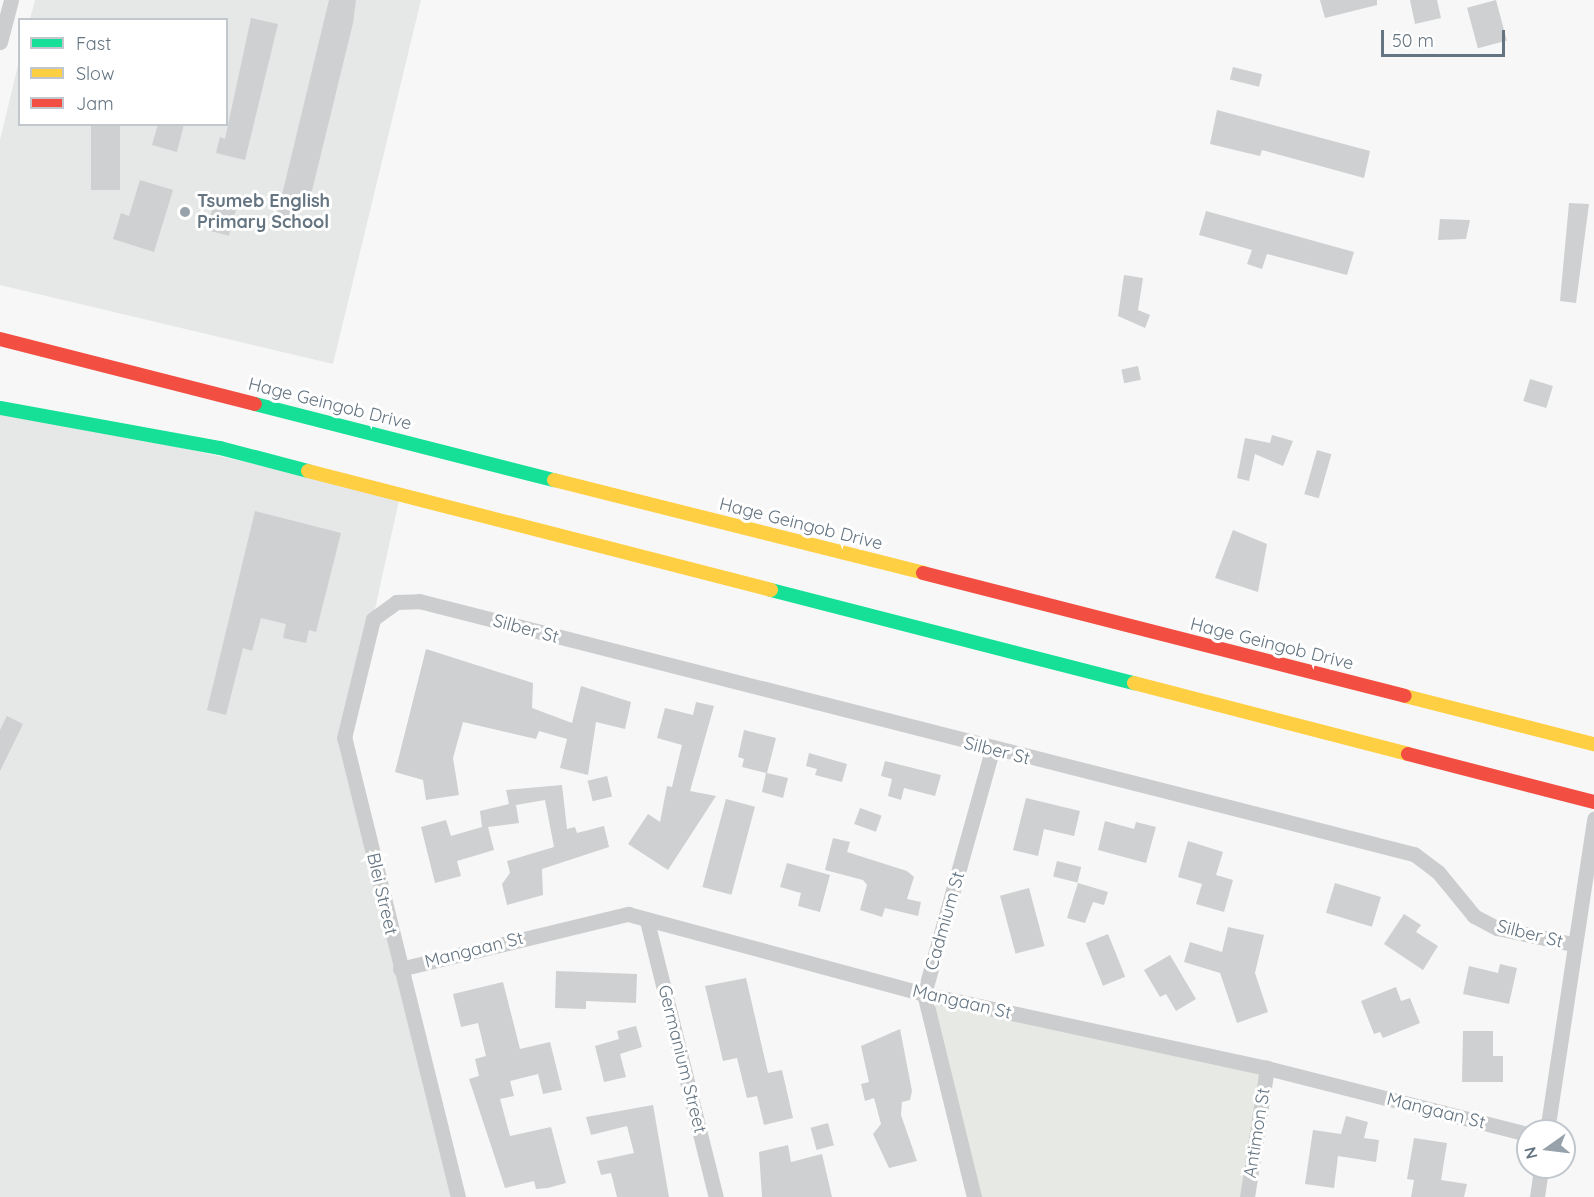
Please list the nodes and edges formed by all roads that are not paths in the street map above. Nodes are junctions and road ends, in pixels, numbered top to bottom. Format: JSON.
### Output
{"nodes":[{"id":1,"x":11,"y":0,"type":"edge"},
{"id":2,"x":0,"y":42,"type":"edge"},
{"id":3,"x":0,"y":339,"type":"edge"},
{"id":4,"x":0,"y":408,"type":"edge"},
{"id":5,"x":396,"y":602,"type":"joint"},
{"id":6,"x":1594,"y":744,"type":"edge"},
{"id":7,"x":993,"y":750,"type":"junction"},
{"id":8,"x":1594,"y":802,"type":"edge"},
{"id":9,"x":1594,"y":819,"type":"edge"},
{"id":10,"x":647,"y":921,"type":"junction"},
{"id":11,"x":1572,"y":944,"type":"junction"},
{"id":12,"x":400,"y":969,"type":"junction"},
{"id":13,"x":924,"y":994,"type":"junction"},
{"id":14,"x":1267,"y":1068,"type":"junction"},
{"id":15,"x":1549,"y":1119,"type":"edge"},
{"id":16,"x":1516,"y":1131,"type":"edge"},
{"id":17,"x":1539,"y":1179,"type":"edge"},
{"id":18,"x":458,"y":1197,"type":"edge"},
{"id":19,"x":717,"y":1197,"type":"edge"},
{"id":20,"x":974,"y":1197,"type":"edge"},
{"id":21,"x":1247,"y":1197,"type":"edge"},
{"id":22,"x":1537,"y":1197,"type":"edge"}],
"edges":[{"from":1,"to":2,"type":"street"},
{"from":3,"to":6,"type":"highway","name":"Hage Geingob Drive"},
{"from":4,"to":8,"type":"highway"},
{"from":5,"to":7,"type":"street","name":"Silber St"},
{"from":5,"to":12,"type":"street","name":"Blei Street"},
{"from":7,"to":11,"type":"street","name":"Silber St"},
{"from":7,"to":13,"type":"street","name":"Cadmium St"},
{"from":9,"to":11,"type":"street"},
{"from":10,"to":12,"type":"street","name":"Mangaan St"},
{"from":10,"to":13,"type":"street","name":"Mangaan St"},
{"from":10,"to":19,"type":"street","name":"Germanium Street"},
{"from":11,"to":15,"type":"street"},
{"from":12,"to":18,"type":"street","name":"Blei Street"},
{"from":13,"to":14,"type":"street","name":"Mangaan St"},
{"from":13,"to":20,"type":"street","name":"Cadmium St"},
{"from":14,"to":16,"type":"street","name":"Mangaan St"},
{"from":14,"to":21,"type":"street","name":"Antimon St"},
{"from":17,"to":22,"type":"street"}]}
